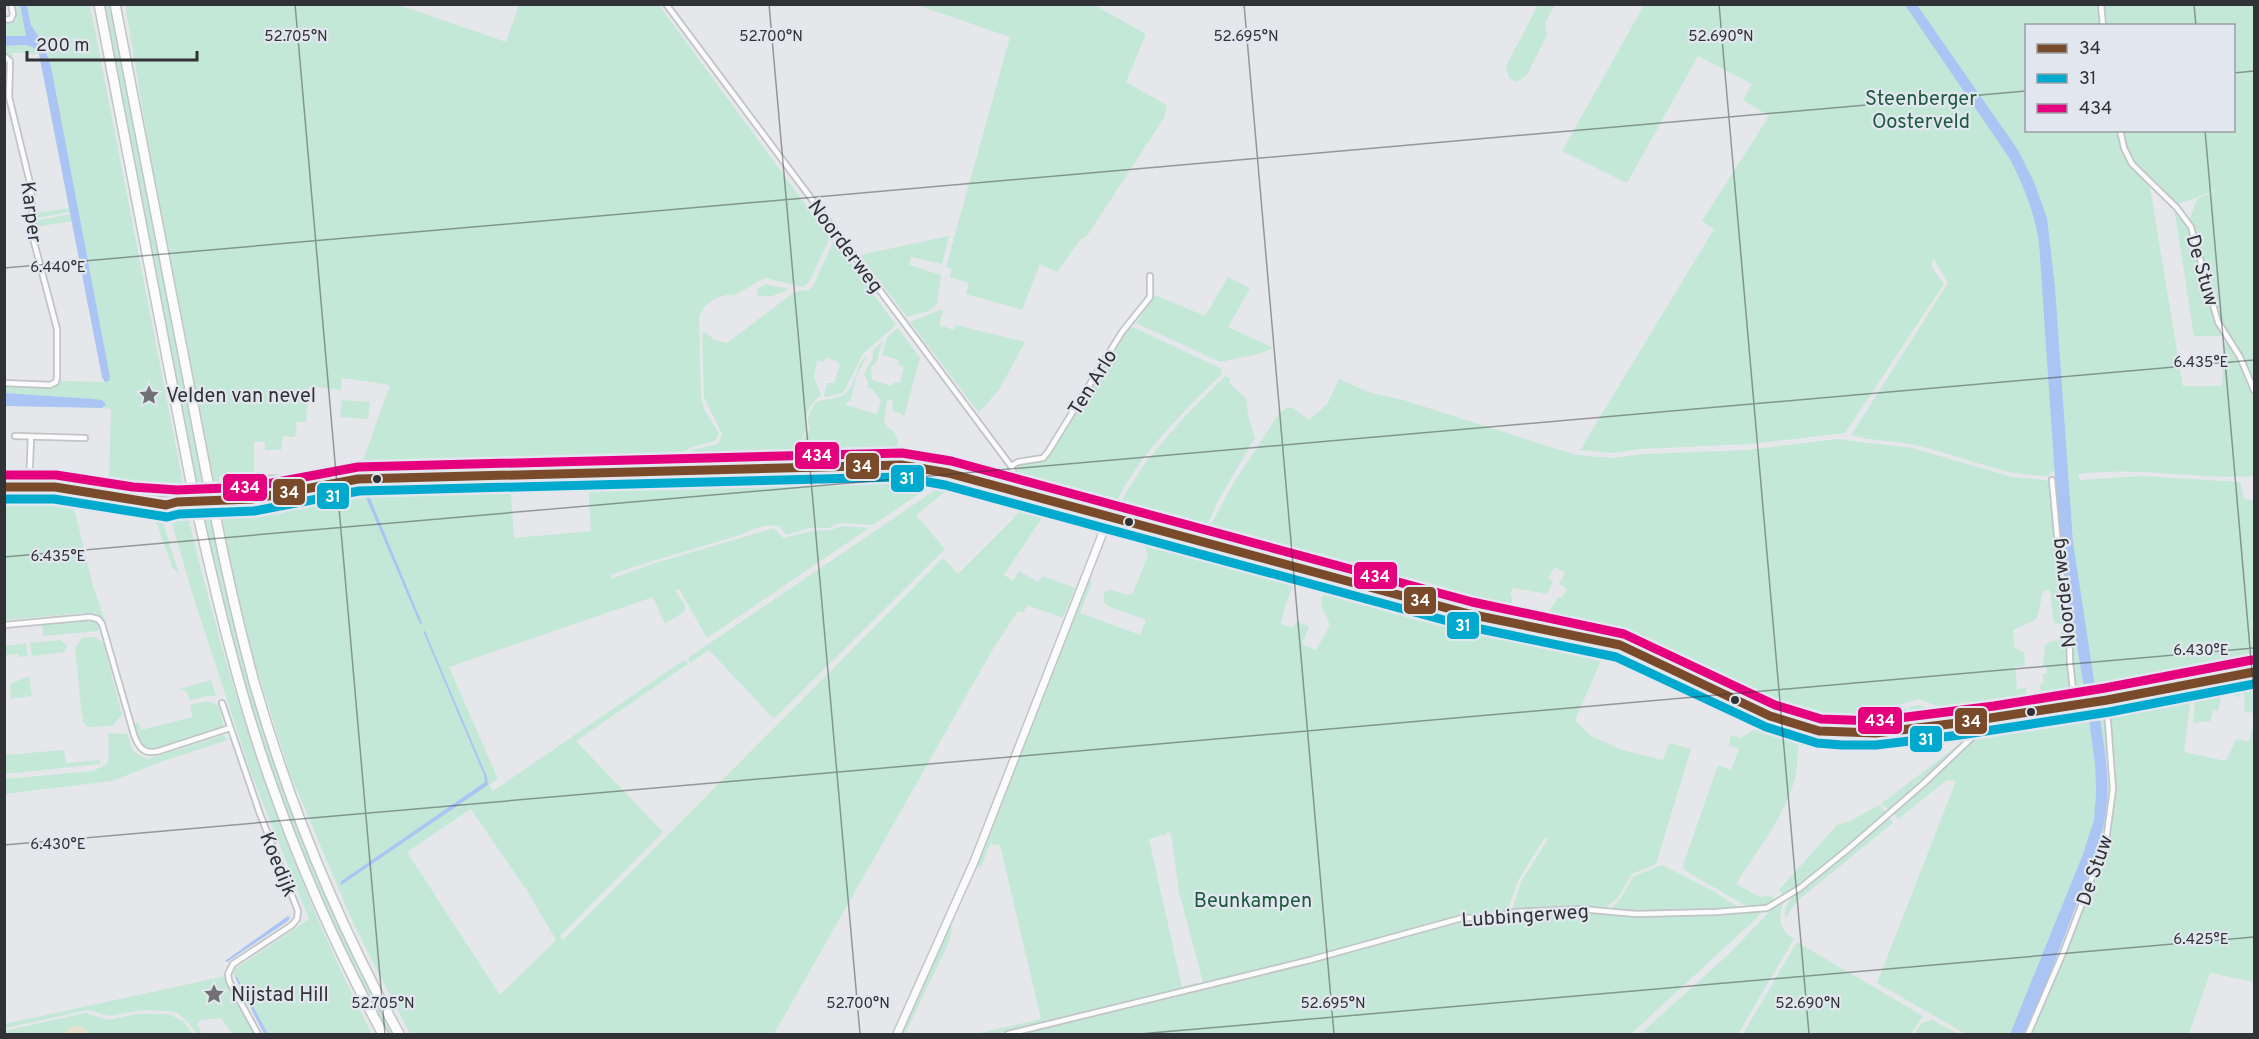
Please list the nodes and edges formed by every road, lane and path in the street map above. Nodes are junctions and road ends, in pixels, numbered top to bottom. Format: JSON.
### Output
{"nodes":[{"id":1,"x":11,"y":4,"type":"edge"},
{"id":2,"x":99,"y":4,"type":"edge"},
{"id":3,"x":115,"y":4,"type":"edge"},
{"id":4,"x":666,"y":4,"type":"edge"},
{"id":5,"x":2101,"y":4,"type":"edge"},
{"id":6,"x":4,"y":20,"type":"edge"},
{"id":7,"x":2103,"y":24,"type":"edge"},
{"id":8,"x":4,"y":56,"type":"edge"},
{"id":9,"x":2120,"y":132,"type":"edge"},
{"id":10,"x":1150,"y":276,"type":"dead end"},
{"id":11,"x":4,"y":383,"type":"edge"},
{"id":12,"x":2254,"y":390,"type":"edge"},
{"id":13,"x":15,"y":436,"type":"dead end"},
{"id":14,"x":31,"y":436,"type":"junction"},
{"id":15,"x":85,"y":438,"type":"dead end"},
{"id":16,"x":1011,"y":466,"type":"junction"},
{"id":17,"x":236,"y":478,"type":"dead end"},
{"id":18,"x":2052,"y":480,"type":"dead end"},
{"id":19,"x":328,"y":484,"type":"junction"},
{"id":20,"x":4,"y":487,"type":"edge"},
{"id":21,"x":29,"y":487,"type":"junction"},
{"id":22,"x":1014,"y":491,"type":"junction"},
{"id":23,"x":1109,"y":517,"type":"junction"},
{"id":24,"x":4,"y":625,"type":"edge"},
{"id":25,"x":2254,"y":672,"type":"edge"},
{"id":26,"x":1736,"y":687,"type":"dead end"},
{"id":27,"x":1731,"y":697,"type":"junction"},
{"id":28,"x":2107,"y":699,"type":"junction"},
{"id":29,"x":222,"y":703,"type":"dead end"},
{"id":30,"x":2075,"y":706,"type":"junction"},
{"id":31,"x":1984,"y":720,"type":"junction"},
{"id":32,"x":230,"y":728,"type":"junction"},
{"id":33,"x":258,"y":1035,"type":"edge"},
{"id":34,"x":383,"y":1035,"type":"edge"},
{"id":35,"x":399,"y":1035,"type":"edge"},
{"id":36,"x":897,"y":1035,"type":"edge"},
{"id":37,"x":1008,"y":1035,"type":"edge"},
{"id":38,"x":2028,"y":1035,"type":"edge"}],
"edges":[{"from":1,"to":6,"type":"street"},
{"from":2,"to":34,"type":"highway","bridge":true},
{"from":3,"to":35,"type":"highway","bridge":true},
{"from":4,"to":16,"type":"street","name":"Noorderweg"},
{"from":5,"to":7,"type":"street"},
{"from":8,"to":11,"type":"street","name":"Karper"},
{"from":9,"to":12,"type":"street","name":"De Stuw"},
{"from":10,"to":16,"type":"street","name":"Ten Arlo"},
{"from":13,"to":14,"type":"street"},
{"from":14,"to":15,"type":"street"},
{"from":14,"to":21,"type":"street"},
{"from":16,"to":22,"type":"street","name":"Noorderweg"},
{"from":17,"to":19,"type":"street"},
{"from":18,"to":30,"type":"street","name":"Noorderweg"},
{"from":19,"to":21,"type":"main road"},
{"from":19,"to":22,"type":"main road"},
{"from":20,"to":21,"type":"main road"},
{"from":22,"to":23,"type":"main road"},
{"from":23,"to":27,"type":"main road"},
{"from":23,"to":36,"type":"main road"},
{"from":24,"to":32,"type":"street"},
{"from":25,"to":28,"type":"main road"},
{"from":26,"to":27,"type":"street"},
{"from":27,"to":31,"type":"main road"},
{"from":28,"to":30,"type":"main road"},
{"from":28,"to":38,"type":"street","name":"De Stuw"},
{"from":29,"to":32,"type":"street","name":"Koedijk"},
{"from":30,"to":31,"type":"main road"},
{"from":31,"to":37,"type":"street","name":"Lubbingerweg"},
{"from":32,"to":33,"type":"street","name":"Koedijk"}]}
